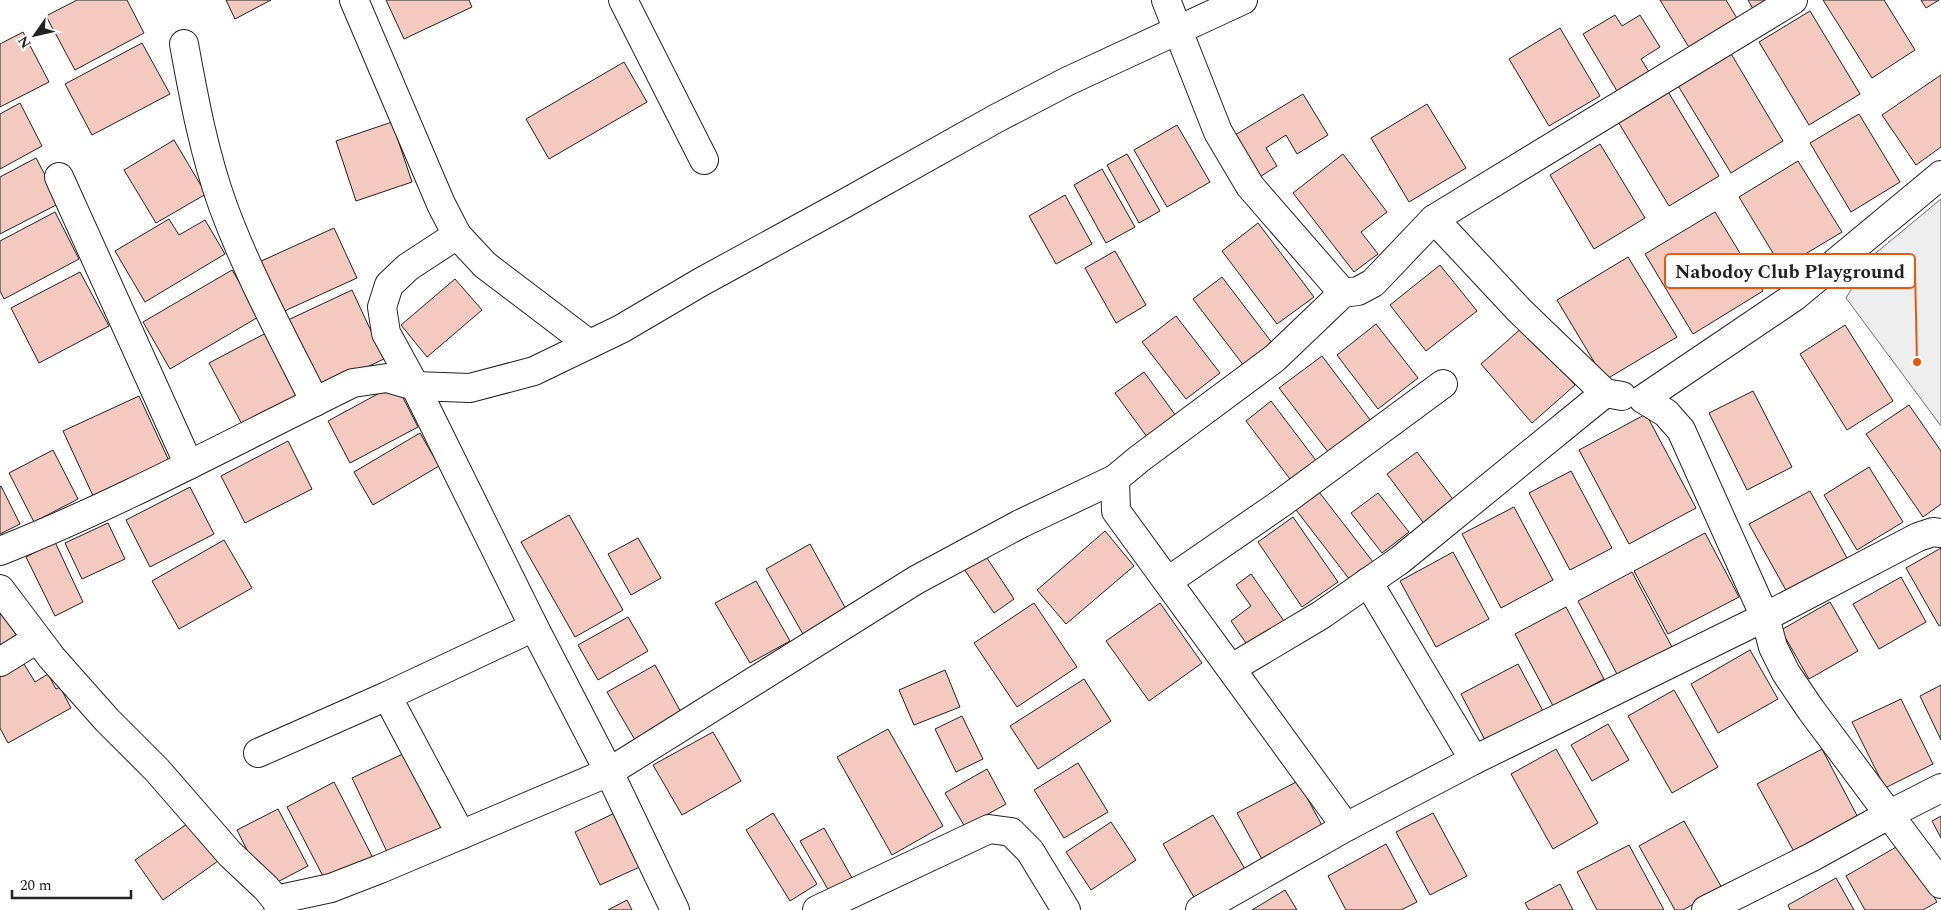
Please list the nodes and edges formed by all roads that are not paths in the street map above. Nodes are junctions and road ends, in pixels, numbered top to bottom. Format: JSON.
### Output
{"nodes":[{"id":1,"x":354,"y":0,"type":"edge"},
{"id":2,"x":623,"y":0,"type":"edge"},
{"id":3,"x":1166,"y":0,"type":"edge"},
{"id":4,"x":1243,"y":0,"type":"edge"},
{"id":5,"x":1794,"y":0,"type":"edge"},
{"id":6,"x":1178,"y":31,"type":"junction"},
{"id":7,"x":184,"y":44,"type":"dead end"},
{"id":8,"x":704,"y":160,"type":"dead end"},
{"id":9,"x":1941,"y":175,"type":"edge"},
{"id":10,"x":59,"y":177,"type":"dead end"},
{"id":11,"x":1434,"y":219,"type":"junction"},
{"id":12,"x":457,"y":235,"type":"junction"},
{"id":13,"x":1343,"y":293,"type":"junction"},
{"id":14,"x":589,"y":344,"type":"junction"},
{"id":15,"x":1443,"y":384,"type":"dead end"},
{"id":16,"x":415,"y":386,"type":"junction"},
{"id":17,"x":1605,"y":393,"type":"junction"},
{"id":18,"x":1643,"y":399,"type":"junction"},
{"id":19,"x":314,"y":402,"type":"junction"},
{"id":20,"x":189,"y":465,"type":"junction"},
{"id":21,"x":1115,"y":480,"type":"junction"},
{"id":22,"x":1941,"y":533,"type":"edge"},
{"id":23,"x":0,"y":551,"type":"edge"},
{"id":24,"x":1168,"y":581,"type":"junction"},
{"id":25,"x":1368,"y":582,"type":"junction"},
{"id":26,"x":0,"y":589,"type":"edge"},
{"id":27,"x":1765,"y":617,"type":"junction"},
{"id":28,"x":534,"y":627,"type":"junction"},
{"id":29,"x":37,"y":638,"type":"junction"},
{"id":30,"x":0,"y":662,"type":"edge"},
{"id":31,"x":1232,"y":668,"type":"junction"},
{"id":32,"x":387,"y":696,"type":"junction"},
{"id":33,"x":258,"y":753,"type":"dead end"},
{"id":34,"x":1474,"y":760,"type":"junction"},
{"id":35,"x":609,"y":772,"type":"junction"},
{"id":36,"x":1941,"y":788,"type":"edge"},
{"id":37,"x":1890,"y":814,"type":"junction"},
{"id":38,"x":1346,"y":827,"type":"junction"},
{"id":39,"x":461,"y":835,"type":"junction"},
{"id":40,"x":1941,"y":884,"type":"edge"},
{"id":41,"x":278,"y":905,"type":"edge"},
{"id":42,"x":675,"y":910,"type":"edge"},
{"id":43,"x":817,"y":910,"type":"edge"},
{"id":44,"x":1066,"y":910,"type":"edge"},
{"id":45,"x":1200,"y":910,"type":"edge"},
{"id":46,"x":1706,"y":910,"type":"edge"}],
"edges":[{"from":1,"to":12,"type":"street"},
{"from":2,"to":8,"type":"street"},
{"from":3,"to":6,"type":"street"},
{"from":4,"to":6,"type":"street"},
{"from":5,"to":11,"type":"street"},
{"from":6,"to":13,"type":"street"},
{"from":6,"to":14,"type":"street"},
{"from":7,"to":19,"type":"street"},
{"from":9,"to":18,"type":"street"},
{"from":10,"to":20,"type":"street"},
{"from":11,"to":13,"type":"street"},
{"from":11,"to":17,"type":"street"},
{"from":12,"to":14,"type":"street"},
{"from":12,"to":16,"type":"street"},
{"from":13,"to":21,"type":"street"},
{"from":14,"to":16,"type":"street"},
{"from":15,"to":24,"type":"street"},
{"from":16,"to":19,"type":"street"},
{"from":16,"to":28,"type":"street"},
{"from":17,"to":18,"type":"street"},
{"from":17,"to":25,"type":"street"},
{"from":18,"to":27,"type":"street"},
{"from":19,"to":20,"type":"street"},
{"from":20,"to":23,"type":"street"},
{"from":21,"to":24,"type":"street"},
{"from":21,"to":35,"type":"street"},
{"from":22,"to":27,"type":"street"},
{"from":24,"to":31,"type":"street"},
{"from":25,"to":31,"type":"street"},
{"from":25,"to":34,"type":"street"},
{"from":26,"to":29,"type":"street"},
{"from":27,"to":34,"type":"street"},
{"from":27,"to":37,"type":"street"},
{"from":28,"to":32,"type":"street"},
{"from":28,"to":35,"type":"street"},
{"from":29,"to":30,"type":"street"},
{"from":29,"to":41,"type":"street"},
{"from":31,"to":38,"type":"street"},
{"from":32,"to":33,"type":"street"},
{"from":32,"to":39,"type":"street"},
{"from":34,"to":38,"type":"street"},
{"from":35,"to":39,"type":"street"},
{"from":35,"to":42,"type":"street"},
{"from":36,"to":37,"type":"street"},
{"from":37,"to":40,"type":"street"},
{"from":37,"to":46,"type":"street"},
{"from":38,"to":45,"type":"street"},
{"from":39,"to":41,"type":"street"},
{"from":43,"to":44,"type":"street"}]}
